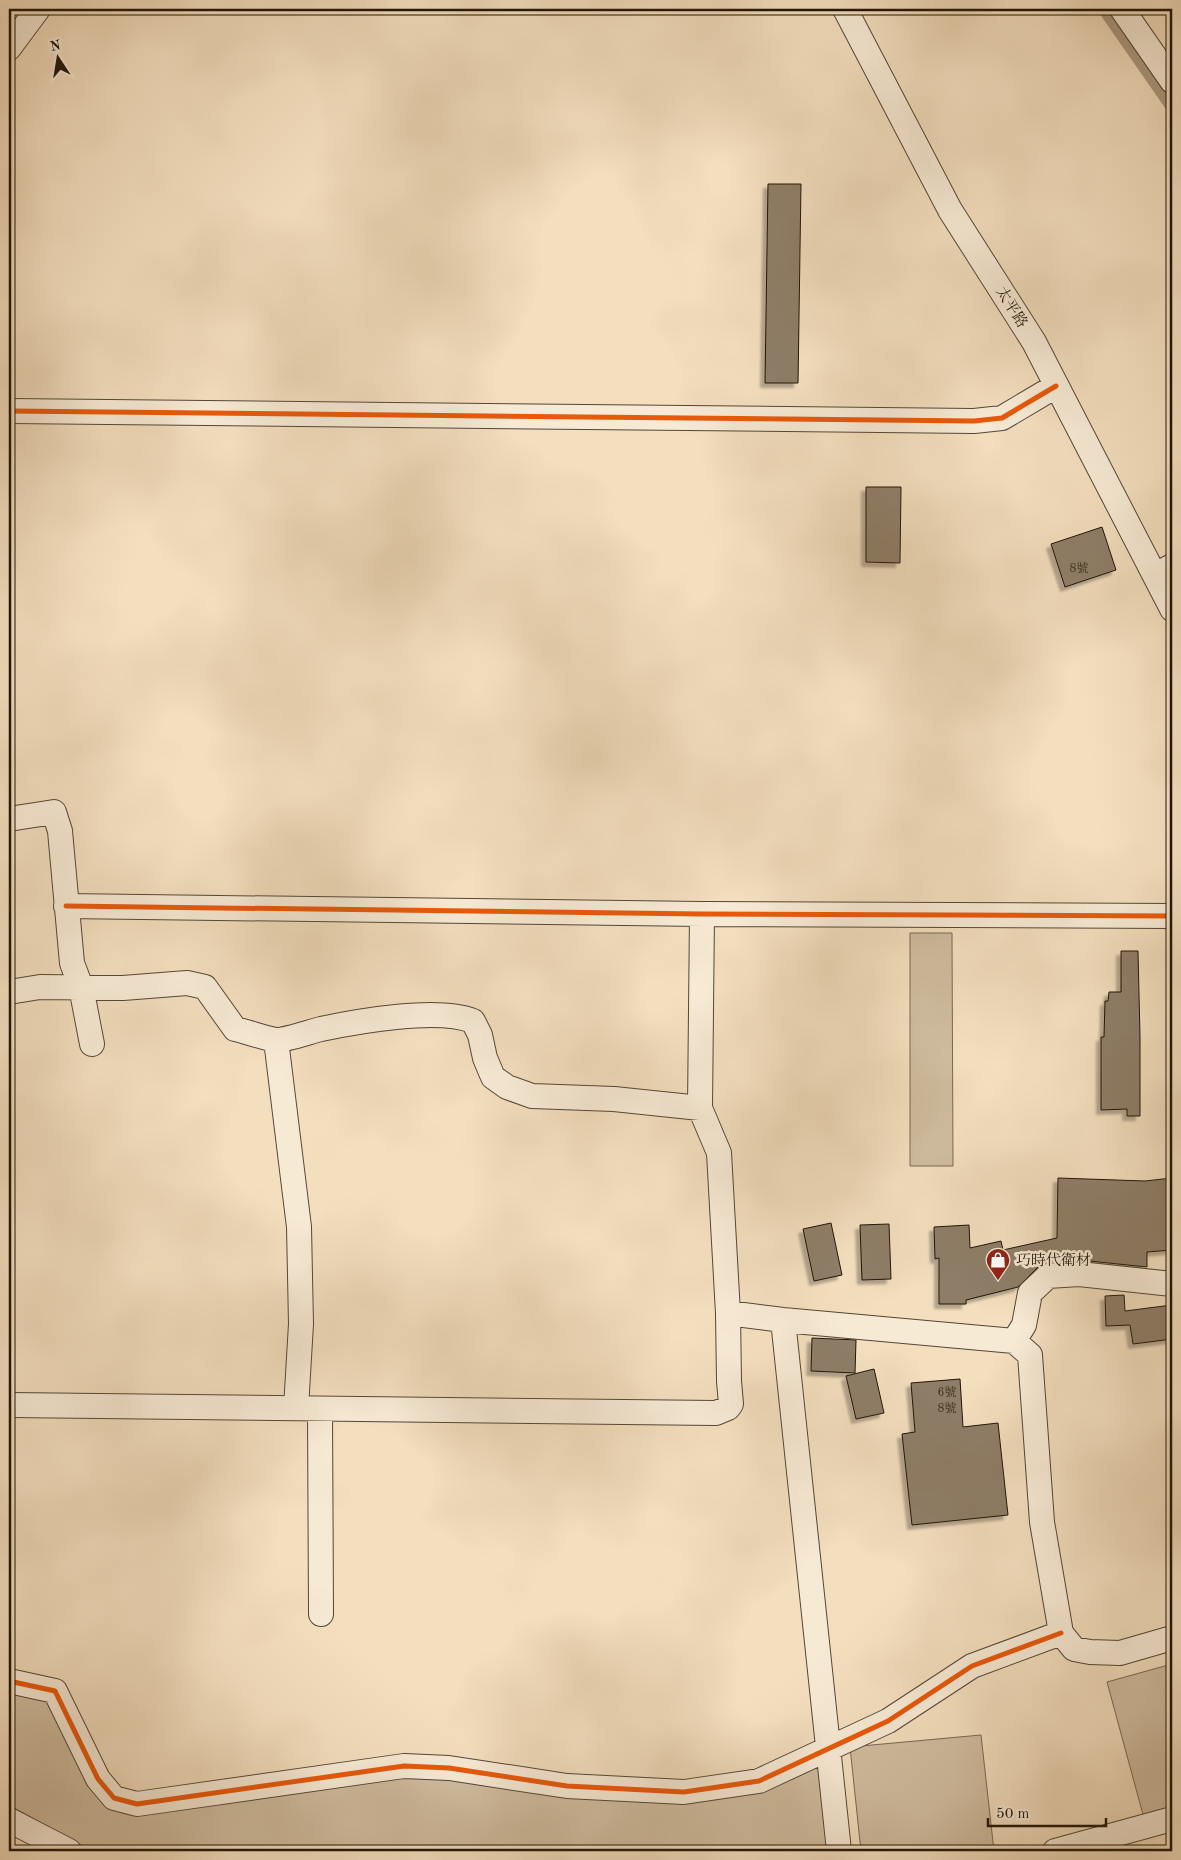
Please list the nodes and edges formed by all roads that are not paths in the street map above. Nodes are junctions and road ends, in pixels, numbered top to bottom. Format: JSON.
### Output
{"nodes":[{"id":1,"x":38,"y":9,"type":"edge"},
{"id":2,"x":845,"y":9,"type":"edge"},
{"id":3,"x":1122,"y":9,"type":"edge"},
{"id":4,"x":9,"y":48,"type":"edge"},
{"id":5,"x":1172,"y":81,"type":"edge"},
{"id":6,"x":1056,"y":386,"type":"junction"},
{"id":7,"x":9,"y":411,"type":"edge"},
{"id":8,"x":1163,"y":570,"type":"edge"},
{"id":9,"x":1172,"y":609,"type":"edge"},
{"id":10,"x":9,"y":819,"type":"edge"},
{"id":11,"x":66,"y":906,"type":"junction"},
{"id":12,"x":702,"y":914,"type":"junction"},
{"id":13,"x":1172,"y":916,"type":"edge"},
{"id":14,"x":81,"y":987,"type":"junction"},
{"id":15,"x":9,"y":992,"type":"edge"},
{"id":16,"x":276,"y":1040,"type":"junction"},
{"id":17,"x":92,"y":1044,"type":"dead end"},
{"id":18,"x":700,"y":1108,"type":"junction"},
{"id":19,"x":1172,"y":1284,"type":"edge"},
{"id":20,"x":728,"y":1313,"type":"junction"},
{"id":21,"x":783,"y":1320,"type":"junction"},
{"id":22,"x":1014,"y":1341,"type":"junction"},
{"id":23,"x":9,"y":1405,"type":"edge"},
{"id":24,"x":296,"y":1408,"type":"junction"},
{"id":25,"x":320,"y":1409,"type":"junction"},
{"id":26,"x":321,"y":1614,"type":"dead end"},
{"id":27,"x":1060,"y":1633,"type":"junction"},
{"id":28,"x":1172,"y":1638,"type":"edge"},
{"id":29,"x":9,"y":1681,"type":"edge"},
{"id":30,"x":828,"y":1749,"type":"junction"},
{"id":31,"x":1172,"y":1819,"type":"edge"},
{"id":32,"x":9,"y":1820,"type":"edge"},
{"id":33,"x":69,"y":1851,"type":"edge"},
{"id":34,"x":839,"y":1851,"type":"edge"},
{"id":35,"x":1055,"y":1851,"type":"edge"}],
"edges":[{"from":1,"to":4,"type":"street"},
{"from":2,"to":6,"type":"street","name":"太平路"},
{"from":3,"to":5,"type":"street"},
{"from":6,"to":7,"type":"street"},
{"from":6,"to":8,"type":"street","name":"太平路"},
{"from":8,"to":9,"type":"street","name":"太平路"},
{"from":10,"to":11,"type":"street"},
{"from":11,"to":12,"type":"street"},
{"from":11,"to":14,"type":"street"},
{"from":12,"to":13,"type":"street"},
{"from":12,"to":18,"type":"street"},
{"from":14,"to":15,"type":"street"},
{"from":14,"to":16,"type":"street"},
{"from":14,"to":17,"type":"street"},
{"from":16,"to":18,"type":"street"},
{"from":16,"to":24,"type":"street"},
{"from":18,"to":20,"type":"street"},
{"from":19,"to":22,"type":"street"},
{"from":20,"to":21,"type":"street"},
{"from":20,"to":25,"type":"street"},
{"from":21,"to":22,"type":"street"},
{"from":21,"to":30,"type":"street"},
{"from":22,"to":27,"type":"street"},
{"from":23,"to":24,"type":"street"},
{"from":24,"to":25,"type":"street"},
{"from":25,"to":26,"type":"street"},
{"from":27,"to":28,"type":"street"},
{"from":27,"to":30,"type":"street"},
{"from":29,"to":30,"type":"street"},
{"from":30,"to":34,"type":"street"},
{"from":31,"to":35,"type":"street"},
{"from":32,"to":33,"type":"street"}]}
